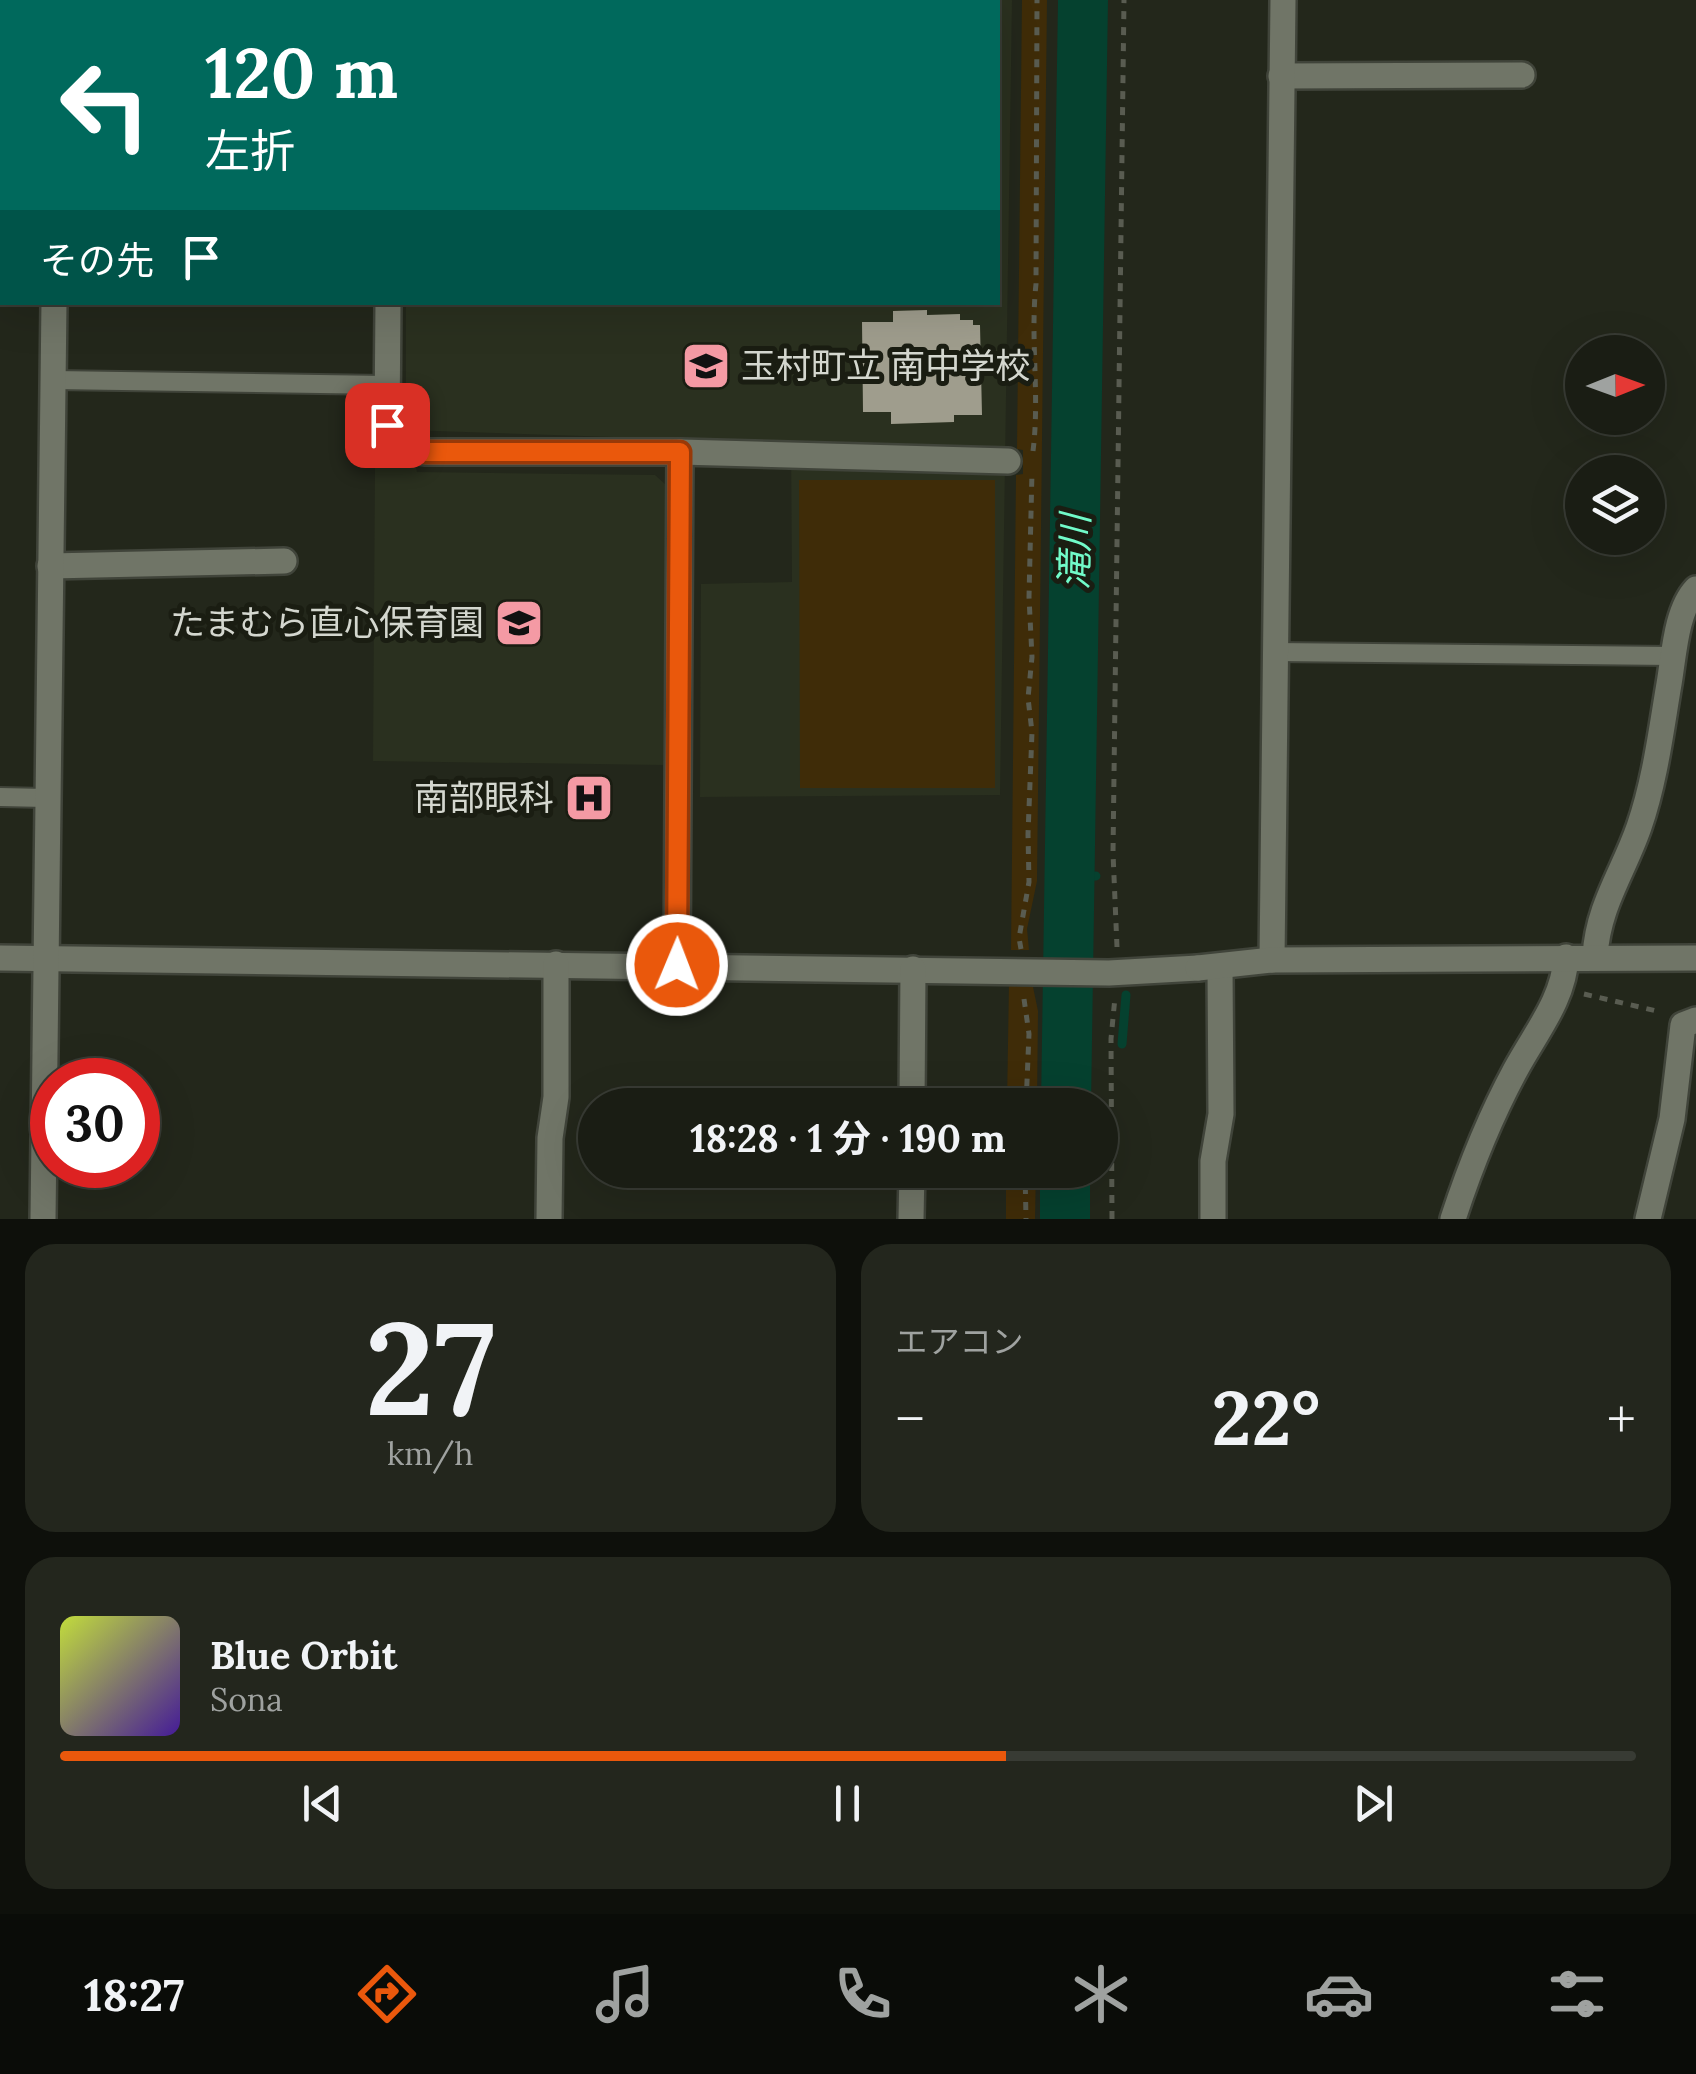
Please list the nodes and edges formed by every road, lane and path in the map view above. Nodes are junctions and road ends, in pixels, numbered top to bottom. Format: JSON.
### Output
{"nodes":[{"id":1,"x":1037,"y":0,"type":"edge"},
{"id":2,"x":1124,"y":0,"type":"edge"},
{"id":3,"x":1282,"y":0,"type":"edge"},
{"id":4,"x":1522,"y":75,"type":"dead end"},
{"id":5,"x":1281,"y":76,"type":"junction"},
{"id":6,"x":54,"y":305,"type":"edge"},
{"id":7,"x":388,"y":305,"type":"edge"},
{"id":8,"x":54,"y":380,"type":"junction"},
{"id":9,"x":385,"y":385,"type":"junction"},
{"id":10,"x":680,"y":452,"type":"junction"},
{"id":11,"x":1008,"y":461,"type":"dead end"},
{"id":12,"x":284,"y":561,"type":"dead end"},
{"id":13,"x":50,"y":566,"type":"junction"},
{"id":14,"x":1696,"y":589,"type":"edge"},
{"id":15,"x":1274,"y":652,"type":"junction"},
{"id":16,"x":1674,"y":656,"type":"junction"},
{"id":17,"x":0,"y":797,"type":"edge"},
{"id":18,"x":46,"y":798,"type":"junction"},
{"id":19,"x":1596,"y":956,"type":"junction"},
{"id":20,"x":1566,"y":957,"type":"junction"},
{"id":21,"x":0,"y":958,"type":"edge"},
{"id":22,"x":46,"y":958,"type":"junction"},
{"id":23,"x":1696,"y":958,"type":"edge"},
{"id":24,"x":1272,"y":960,"type":"junction"},
{"id":25,"x":556,"y":964,"type":"junction"},
{"id":26,"x":677,"y":965,"type":"junction"},
{"id":27,"x":1209,"y":967,"type":"junction"},
{"id":28,"x":913,"y":969,"type":"junction"},
{"id":29,"x":1025,"y":969,"type":"junction"},
{"id":30,"x":1114,"y":972,"type":"junction"},
{"id":31,"x":1584,"y":994,"type":"dead end"},
{"id":32,"x":1668,"y":1014,"type":"dead end"},
{"id":33,"x":1696,"y":1020,"type":"edge"},
{"id":34,"x":912,"y":1088,"type":"edge"},
{"id":35,"x":1027,"y":1088,"type":"edge"},
{"id":36,"x":912,"y":1188,"type":"edge"},
{"id":37,"x":1025,"y":1188,"type":"edge"},
{"id":38,"x":43,"y":1219,"type":"edge"},
{"id":39,"x":549,"y":1219,"type":"edge"},
{"id":40,"x":912,"y":1219,"type":"edge"},
{"id":41,"x":1026,"y":1219,"type":"edge"},
{"id":42,"x":1112,"y":1219,"type":"edge"},
{"id":43,"x":1213,"y":1219,"type":"edge"},
{"id":44,"x":1453,"y":1219,"type":"edge"},
{"id":45,"x":1648,"y":1219,"type":"edge"}],
"edges":[{"from":1,"to":29,"type":"path"},
{"from":2,"to":30,"type":"path"},
{"from":3,"to":5,"type":"street"},
{"from":4,"to":5,"type":"street"},
{"from":5,"to":15,"type":"street"},
{"from":6,"to":8,"type":"street"},
{"from":7,"to":9,"type":"street"},
{"from":8,"to":9,"type":"lane"},
{"from":8,"to":13,"type":"street"},
{"from":9,"to":10,"type":"street"},
{"from":10,"to":11,"type":"street"},
{"from":10,"to":26,"type":"street"},
{"from":12,"to":13,"type":"street"},
{"from":13,"to":18,"type":"street"},
{"from":14,"to":16,"type":"street"},
{"from":15,"to":16,"type":"lane"},
{"from":15,"to":24,"type":"street"},
{"from":16,"to":19,"type":"street"},
{"from":17,"to":18,"type":"lane"},
{"from":18,"to":22,"type":"street"},
{"from":19,"to":20,"type":"street"},
{"from":19,"to":23,"type":"street"},
{"from":20,"to":24,"type":"street"},
{"from":20,"to":44,"type":"street"},
{"from":21,"to":22,"type":"street"},
{"from":22,"to":25,"type":"street"},
{"from":22,"to":38,"type":"street"},
{"from":24,"to":27,"type":"street"},
{"from":25,"to":26,"type":"street"},
{"from":25,"to":39,"type":"street"},
{"from":26,"to":28,"type":"street"},
{"from":27,"to":30,"type":"street"},
{"from":27,"to":43,"type":"street"},
{"from":28,"to":29,"type":"street"},
{"from":28,"to":34,"type":"street"},
{"from":29,"to":30,"type":"street"},
{"from":29,"to":35,"type":"path"},
{"from":30,"to":42,"type":"path"},
{"from":31,"to":32,"type":"path"},
{"from":33,"to":45,"type":"street"},
{"from":36,"to":40,"type":"street"},
{"from":37,"to":41,"type":"path"}]}
